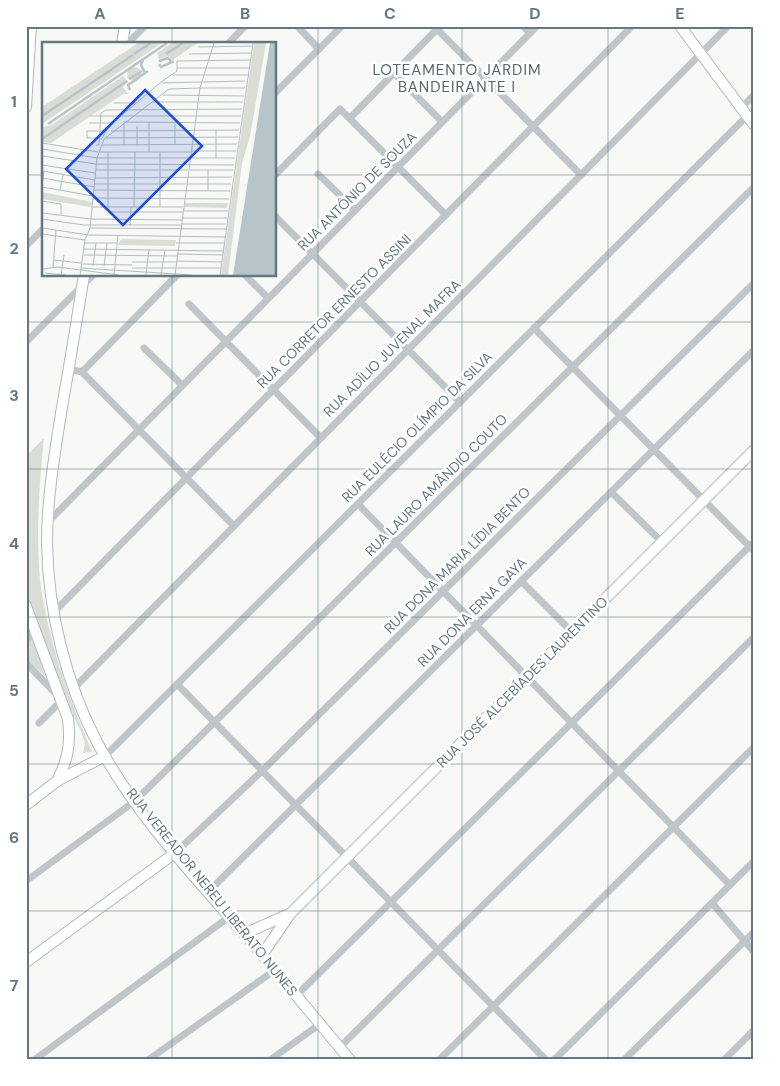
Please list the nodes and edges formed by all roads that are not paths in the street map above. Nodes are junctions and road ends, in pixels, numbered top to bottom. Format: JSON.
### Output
{"nodes":[{"id":1,"x":32,"y":26,"type":"edge"},
{"id":2,"x":125,"y":26,"type":"edge"},
{"id":3,"x":145,"y":26,"type":"edge"},
{"id":4,"x":245,"y":26,"type":"edge"},
{"id":5,"x":297,"y":26,"type":"edge"},
{"id":6,"x":342,"y":26,"type":"edge"},
{"id":7,"x":523,"y":26,"type":"edge"},
{"id":8,"x":537,"y":26,"type":"edge"},
{"id":9,"x":632,"y":26,"type":"edge"},
{"id":10,"x":680,"y":26,"type":"edge"},
{"id":11,"x":728,"y":26,"type":"edge"},
{"id":12,"x":439,"y":28,"type":"edge"},
{"id":13,"x":530,"y":33,"type":"junction"},
{"id":14,"x":122,"y":42,"type":"edge"},
{"id":15,"x":129,"y":42,"type":"edge"},
{"id":16,"x":230,"y":42,"type":"edge"},
{"id":17,"x":319,"y":49,"type":"junction"},
{"id":18,"x":701,"y":54,"type":"junction"},
{"id":19,"x":394,"y":73,"type":"junction"},
{"id":20,"x":486,"y":78,"type":"junction"},
{"id":21,"x":276,"y":93,"type":"edge"},
{"id":22,"x":754,"y":95,"type":"edge"},
{"id":23,"x":26,"y":106,"type":"edge"},
{"id":24,"x":744,"y":112,"type":"junction"},
{"id":25,"x":350,"y":118,"type":"junction"},
{"id":26,"x":442,"y":122,"type":"junction"},
{"id":27,"x":754,"y":126,"type":"edge"},
{"id":28,"x":533,"y":127,"type":"junction"},
{"id":29,"x":398,"y":167,"type":"junction"},
{"id":30,"x":276,"y":174,"type":"edge"},
{"id":31,"x":318,"y":174,"type":"dead end"},
{"id":32,"x":581,"y":175,"type":"junction"},
{"id":33,"x":754,"y":187,"type":"edge"},
{"id":34,"x":355,"y":210,"type":"junction"},
{"id":35,"x":446,"y":215,"type":"junction"},
{"id":36,"x":276,"y":217,"type":"edge"},
{"id":37,"x":42,"y":230,"type":"edge"},
{"id":38,"x":26,"y":246,"type":"edge"},
{"id":39,"x":312,"y":254,"type":"junction"},
{"id":40,"x":176,"y":276,"type":"edge"},
{"id":41,"x":246,"y":276,"type":"edge"},
{"id":42,"x":83,"y":280,"type":"edge"},
{"id":43,"x":754,"y":283,"type":"edge"},
{"id":44,"x":268,"y":298,"type":"junction"},
{"id":45,"x":360,"y":302,"type":"junction"},
{"id":46,"x":189,"y":304,"type":"dead end"},
{"id":47,"x":534,"y":328,"type":"junction"},
{"id":48,"x":226,"y":341,"type":"junction"},
{"id":49,"x":26,"y":342,"type":"edge"},
{"id":50,"x":144,"y":348,"type":"dead end"},
{"id":51,"x":408,"y":350,"type":"junction"},
{"id":52,"x":754,"y":350,"type":"edge"},
{"id":53,"x":573,"y":367,"type":"junction"},
{"id":54,"x":69,"y":369,"type":"junction"},
{"id":55,"x":82,"y":372,"type":"junction"},
{"id":56,"x":182,"y":385,"type":"junction"},
{"id":57,"x":274,"y":390,"type":"junction"},
{"id":58,"x":460,"y":402,"type":"junction"},
{"id":59,"x":620,"y":415,"type":"junction"},
{"id":60,"x":139,"y":429,"type":"junction"},
{"id":61,"x":321,"y":438,"type":"junction"},
{"id":62,"x":654,"y":449,"type":"junction"},
{"id":63,"x":754,"y":450,"type":"edge"},
{"id":64,"x":187,"y":478,"type":"junction"},
{"id":65,"x":611,"y":492,"type":"junction"},
{"id":66,"x":704,"y":500,"type":"junction"},
{"id":67,"x":358,"y":504,"type":"junction"},
{"id":68,"x":47,"y":522,"type":"junction"},
{"id":69,"x":234,"y":526,"type":"junction"},
{"id":70,"x":396,"y":542,"type":"junction"},
{"id":71,"x":662,"y":542,"type":"junction"},
{"id":72,"x":752,"y":547,"type":"edge"},
{"id":73,"x":521,"y":581,"type":"junction"},
{"id":74,"x":443,"y":591,"type":"junction"},
{"id":75,"x":26,"y":606,"type":"edge"},
{"id":76,"x":54,"y":612,"type":"junction"},
{"id":77,"x":477,"y":626,"type":"junction"},
{"id":78,"x":35,"y":630,"type":"junction"},
{"id":79,"x":572,"y":632,"type":"junction"},
{"id":80,"x":754,"y":637,"type":"edge"},
{"id":81,"x":26,"y":640,"type":"edge"},
{"id":82,"x":26,"y":663,"type":"edge"},
{"id":83,"x":527,"y":677,"type":"junction"},
{"id":84,"x":177,"y":684,"type":"junction"},
{"id":85,"x":74,"y":688,"type":"junction"},
{"id":86,"x":62,"y":700,"type":"junction"},
{"id":87,"x":215,"y":722,"type":"junction"},
{"id":88,"x":39,"y":723,"type":"dead end"},
{"id":89,"x":572,"y":723,"type":"junction"},
{"id":90,"x":754,"y":747,"type":"edge"},
{"id":91,"x":105,"y":756,"type":"junction"},
{"id":92,"x":262,"y":771,"type":"junction"},
{"id":93,"x":618,"y":771,"type":"junction"},
{"id":94,"x":57,"y":781,"type":"junction"},
{"id":95,"x":135,"y":801,"type":"junction"},
{"id":96,"x":26,"y":805,"type":"edge"},
{"id":97,"x":296,"y":805,"type":"junction"},
{"id":98,"x":673,"y":827,"type":"junction"},
{"id":99,"x":175,"y":853,"type":"junction"},
{"id":100,"x":347,"y":857,"type":"junction"},
{"id":101,"x":754,"y":861,"type":"edge"},
{"id":102,"x":26,"y":881,"type":"edge"},
{"id":103,"x":730,"y":885,"type":"junction"},
{"id":104,"x":208,"y":892,"type":"junction"},
{"id":105,"x":391,"y":902,"type":"junction"},
{"id":106,"x":712,"y":903,"type":"junction"},
{"id":107,"x":290,"y":914,"type":"junction"},
{"id":108,"x":230,"y":917,"type":"junction"},
{"id":109,"x":754,"y":932,"type":"edge"},
{"id":110,"x":244,"y":934,"type":"junction"},
{"id":111,"x":744,"y":941,"type":"junction"},
{"id":112,"x":438,"y":950,"type":"junction"},
{"id":113,"x":754,"y":952,"type":"edge"},
{"id":114,"x":262,"y":955,"type":"junction"},
{"id":115,"x":26,"y":962,"type":"edge"},
{"id":116,"x":275,"y":970,"type":"junction"},
{"id":117,"x":296,"y":996,"type":"junction"},
{"id":118,"x":493,"y":1006,"type":"junction"},
{"id":119,"x":320,"y":1024,"type":"junction"},
{"id":120,"x":754,"y":1030,"type":"edge"},
{"id":121,"x":340,"y":1048,"type":"junction"},
{"id":122,"x":34,"y":1060,"type":"edge"},
{"id":123,"x":148,"y":1060,"type":"edge"},
{"id":124,"x":270,"y":1060,"type":"edge"},
{"id":125,"x":350,"y":1060,"type":"edge"},
{"id":126,"x":439,"y":1060,"type":"edge"},
{"id":127,"x":546,"y":1060,"type":"edge"},
{"id":128,"x":554,"y":1060,"type":"edge"},
{"id":129,"x":624,"y":1060,"type":"edge"},
{"id":130,"x":724,"y":1060,"type":"edge"}],
"edges":[{"from":1,"to":23,"type":"main road"},
{"from":2,"to":14,"type":"main road"},
{"from":3,"to":15,"type":"street"},
{"from":4,"to":16,"type":"street"},
{"from":5,"to":17,"type":"street"},
{"from":6,"to":17,"type":"street"},
{"from":7,"to":13,"type":"street"},
{"from":8,"to":13,"type":"street","name":"RUA ANTÔNIO DE SOUZA"},
{"from":9,"to":28,"type":"street","name":"RUA CORRETOR ERNESTO ASSINI"},
{"from":10,"to":18,"type":"main road"},
{"from":11,"to":18,"type":"street","name":"RUA ADÍLIO JUVENAL MAFRA"},
{"from":12,"to":19,"type":"street"},
{"from":12,"to":20,"type":"street"},
{"from":13,"to":20,"type":"street","name":"RUA ANTÔNIO DE SOUZA"},
{"from":17,"to":21,"type":"street"},
{"from":18,"to":24,"type":"main road"},
{"from":18,"to":32,"type":"street","name":"RUA ADÍLIO JUVENAL MAFRA"},
{"from":19,"to":25,"type":"street"},
{"from":19,"to":26,"type":"street"},
{"from":20,"to":26,"type":"street","name":"RUA ANTÔNIO DE SOUZA"},
{"from":20,"to":28,"type":"street"},
{"from":22,"to":24,"type":"street","name":"RUA EULÉCIO OLÍMPIO DA SILVA"},
{"from":24,"to":27,"type":"main road"},
{"from":24,"to":47,"type":"street","name":"RUA EULÉCIO OLÍMPIO DA SILVA"},
{"from":25,"to":29,"type":"street"},
{"from":25,"to":30,"type":"street"},
{"from":26,"to":29,"type":"street","name":"RUA ANTÔNIO DE SOUZA"},
{"from":28,"to":32,"type":"street"},
{"from":28,"to":35,"type":"street","name":"RUA CORRETOR ERNESTO ASSINI"},
{"from":29,"to":34,"type":"street","name":"RUA ANTÔNIO DE SOUZA"},
{"from":29,"to":35,"type":"street"},
{"from":31,"to":34,"type":"street"},
{"from":32,"to":51,"type":"street","name":"RUA ADÍLIO JUVENAL MAFRA"},
{"from":33,"to":53,"type":"street","name":"RUA LAURO AMÂNDIO COUTO"},
{"from":34,"to":39,"type":"street","name":"RUA ANTÔNIO DE SOUZA"},
{"from":35,"to":45,"type":"street","name":"RUA CORRETOR ERNESTO ASSINI"},
{"from":36,"to":39,"type":"street"},
{"from":37,"to":38,"type":"street"},
{"from":39,"to":44,"type":"street","name":"RUA ANTÔNIO DE SOUZA"},
{"from":39,"to":45,"type":"street"},
{"from":40,"to":55,"type":"street"},
{"from":41,"to":44,"type":"street"},
{"from":42,"to":49,"type":"street"},
{"from":42,"to":54,"type":"main road","name":"RUA VEREADOR NEREU LIBERATO NUNES"},
{"from":43,"to":59,"type":"street","name":"RUA DONA MARIA LÍDIA BENTO"},
{"from":44,"to":48,"type":"street","name":"RUA ANTÔNIO DE SOUZA"},
{"from":45,"to":51,"type":"street"},
{"from":45,"to":57,"type":"street","name":"RUA CORRETOR ERNESTO ASSINI"},
{"from":46,"to":48,"type":"street"},
{"from":47,"to":53,"type":"street"},
{"from":47,"to":58,"type":"street","name":"RUA EULÉCIO OLÍMPIO DA SILVA"},
{"from":48,"to":56,"type":"street","name":"RUA ANTÔNIO DE SOUZA"},
{"from":48,"to":57,"type":"street"},
{"from":50,"to":56,"type":"street"},
{"from":51,"to":58,"type":"street"},
{"from":51,"to":61,"type":"street","name":"RUA ADÍLIO JUVENAL MAFRA"},
{"from":52,"to":62,"type":"street","name":"RUA DONA ERNA GAYA"},
{"from":53,"to":59,"type":"street"},
{"from":53,"to":70,"type":"street","name":"RUA LAURO AMÂNDIO COUTO"},
{"from":54,"to":55,"type":"street"},
{"from":54,"to":68,"type":"main road","name":"RUA VEREADOR NEREU LIBERATO NUNES"},
{"from":55,"to":60,"type":"street"},
{"from":56,"to":60,"type":"street","name":"RUA ANTÔNIO DE SOUZA"},
{"from":57,"to":61,"type":"street"},
{"from":57,"to":64,"type":"street","name":"RUA CORRETOR ERNESTO ASSINI"},
{"from":58,"to":67,"type":"street","name":"RUA EULÉCIO OLÍMPIO DA SILVA"},
{"from":59,"to":62,"type":"street"},
{"from":59,"to":74,"type":"street","name":"RUA DONA MARIA LÍDIA BENTO"},
{"from":60,"to":64,"type":"street"},
{"from":60,"to":68,"type":"street","name":"RUA ANTÔNIO DE SOUZA"},
{"from":61,"to":69,"type":"street","name":"RUA ADÍLIO JUVENAL MAFRA"},
{"from":62,"to":65,"type":"street","name":"RUA DONA ERNA GAYA"},
{"from":62,"to":66,"type":"street"},
{"from":63,"to":66,"type":"main road","name":"RUA JOSÉ ALCEBÍADES LAURENTINO"},
{"from":64,"to":69,"type":"street"},
{"from":64,"to":76,"type":"street","name":"RUA CORRETOR ERNESTO ASSINI"},
{"from":65,"to":71,"type":"street"},
{"from":65,"to":73,"type":"street","name":"RUA DONA ERNA GAYA"},
{"from":66,"to":71,"type":"main road","name":"RUA JOSÉ ALCEBÍADES LAURENTINO"},
{"from":66,"to":72,"type":"street"},
{"from":67,"to":70,"type":"street"},
{"from":67,"to":84,"type":"street","name":"RUA EULÉCIO OLÍMPIO DA SILVA"},
{"from":68,"to":76,"type":"main road","name":"RUA VEREADOR NEREU LIBERATO NUNES"},
{"from":69,"to":85,"type":"street","name":"RUA ADÍLIO JUVENAL MAFRA"},
{"from":70,"to":74,"type":"street"},
{"from":70,"to":87,"type":"street","name":"RUA LAURO AMÂNDIO COUTO"},
{"from":71,"to":79,"type":"main road","name":"RUA JOSÉ ALCEBÍADES LAURENTINO"},
{"from":72,"to":89,"type":"street"},
{"from":73,"to":77,"type":"street","name":"RUA DONA ERNA GAYA"},
{"from":73,"to":79,"type":"street"},
{"from":74,"to":77,"type":"street"},
{"from":74,"to":92,"type":"street","name":"RUA DONA MARIA LÍDIA BENTO"},
{"from":75,"to":78,"type":"main road"},
{"from":76,"to":85,"type":"main road","name":"RUA VEREADOR NEREU LIBERATO NUNES"},
{"from":77,"to":83,"type":"street"},
{"from":77,"to":97,"type":"street","name":"RUA DONA ERNA GAYA"},
{"from":78,"to":81,"type":"street"},
{"from":78,"to":86,"type":"main road"},
{"from":79,"to":83,"type":"main road","name":"RUA JOSÉ ALCEBÍADES LAURENTINO"},
{"from":80,"to":93,"type":"street"},
{"from":82,"to":86,"type":"street"},
{"from":83,"to":89,"type":"street"},
{"from":83,"to":100,"type":"main road","name":"RUA JOSÉ ALCEBÍADES LAURENTINO"},
{"from":84,"to":87,"type":"street"},
{"from":84,"to":91,"type":"street","name":"RUA EULÉCIO OLÍMPIO DA SILVA"},
{"from":85,"to":91,"type":"main road","name":"RUA VEREADOR NEREU LIBERATO NUNES"},
{"from":86,"to":88,"type":"street"},
{"from":86,"to":94,"type":"main road"},
{"from":87,"to":92,"type":"street"},
{"from":87,"to":95,"type":"street","name":"RUA LAURO AMÂNDIO COUTO"},
{"from":89,"to":93,"type":"street"},
{"from":89,"to":105,"type":"street"},
{"from":90,"to":98,"type":"street"},
{"from":91,"to":94,"type":"main road"},
{"from":91,"to":95,"type":"main road","name":"RUA VEREADOR NEREU LIBERATO NUNES"},
{"from":92,"to":97,"type":"street"},
{"from":92,"to":99,"type":"street","name":"RUA DONA MARIA LÍDIA BENTO"},
{"from":93,"to":98,"type":"street"},
{"from":93,"to":112,"type":"street"},
{"from":94,"to":96,"type":"main road"},
{"from":95,"to":99,"type":"main road","name":"RUA VEREADOR NEREU LIBERATO NUNES"},
{"from":95,"to":102,"type":"street","name":"RUA LAURO AMÂNDIO COUTO"},
{"from":97,"to":100,"type":"street"},
{"from":97,"to":104,"type":"street","name":"RUA DONA ERNA GAYA"},
{"from":98,"to":103,"type":"street"},
{"from":98,"to":118,"type":"street"},
{"from":99,"to":104,"type":"main road","name":"RUA VEREADOR NEREU LIBERATO NUNES"},
{"from":99,"to":115,"type":"main road"},
{"from":100,"to":105,"type":"street"},
{"from":100,"to":107,"type":"main road","name":"RUA JOSÉ ALCEBÍADES LAURENTINO"},
{"from":101,"to":103,"type":"street"},
{"from":103,"to":106,"type":"street"},
{"from":104,"to":108,"type":"main road","name":"RUA VEREADOR NEREU LIBERATO NUNES"},
{"from":105,"to":112,"type":"street"},
{"from":105,"to":117,"type":"street"},
{"from":106,"to":111,"type":"street"},
{"from":106,"to":128,"type":"street"},
{"from":107,"to":110,"type":"main road","name":"RUA JOSÉ ALCEBÍADES LAURENTINO"},
{"from":107,"to":114,"type":"main road","name":"RUA JOSÉ ALCEBÍADES LAURENTINO"},
{"from":108,"to":110,"type":"main road","name":"RUA VEREADOR NEREU LIBERATO NUNES"},
{"from":108,"to":122,"type":"street"},
{"from":109,"to":111,"type":"street"},
{"from":110,"to":114,"type":"main road","name":"RUA VEREADOR NEREU LIBERATO NUNES"},
{"from":111,"to":113,"type":"street"},
{"from":111,"to":129,"type":"street"},
{"from":112,"to":118,"type":"street"},
{"from":112,"to":121,"type":"street"},
{"from":114,"to":116,"type":"main road","name":"RUA VEREADOR NEREU LIBERATO NUNES"},
{"from":116,"to":117,"type":"main road","name":"RUA VEREADOR NEREU LIBERATO NUNES"},
{"from":116,"to":123,"type":"street"},
{"from":117,"to":119,"type":"main road","name":"RUA VEREADOR NEREU LIBERATO NUNES"},
{"from":118,"to":126,"type":"street"},
{"from":118,"to":127,"type":"street"},
{"from":119,"to":121,"type":"main road","name":"RUA VEREADOR NEREU LIBERATO NUNES"},
{"from":119,"to":124,"type":"street"},
{"from":120,"to":130,"type":"street"},
{"from":121,"to":125,"type":"main road","name":"RUA VEREADOR NEREU LIBERATO NUNES"}]}
